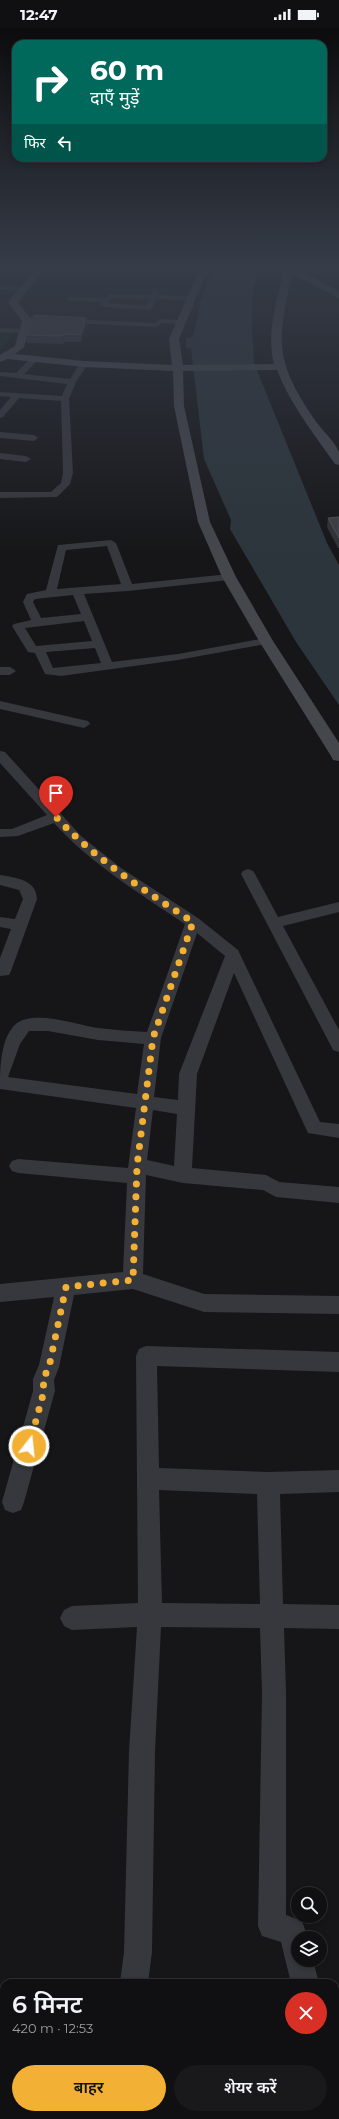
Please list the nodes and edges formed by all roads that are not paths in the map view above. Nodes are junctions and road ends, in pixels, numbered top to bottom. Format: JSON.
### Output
{"nodes":[{"id":1,"x":32,"y":362,"type":"edge"},
{"id":2,"x":60,"y":362,"type":"edge"},
{"id":3,"x":177,"y":362,"type":"edge"},
{"id":4,"x":279,"y":362,"type":"edge"},
{"id":5,"x":84,"y":364,"type":"junction"},
{"id":6,"x":280,"y":367,"type":"junction"},
{"id":7,"x":178,"y":368,"type":"junction"},
{"id":8,"x":0,"y":374,"type":"edge"},
{"id":9,"x":18,"y":376,"type":"junction"},
{"id":10,"x":72,"y":382,"type":"junction"},
{"id":11,"x":0,"y":394,"type":"edge"},
{"id":12,"x":17,"y":395,"type":"junction"},
{"id":13,"x":65,"y":398,"type":"junction"},
{"id":14,"x":0,"y":415,"type":"edge"},
{"id":15,"x":0,"y":435,"type":"edge"},
{"id":16,"x":34,"y":438,"type":"dead end"},
{"id":17,"x":0,"y":456,"type":"edge"},
{"id":18,"x":26,"y":459,"type":"dead end"},
{"id":19,"x":339,"y":461,"type":"edge"},
{"id":20,"x":0,"y":495,"type":"edge"},
{"id":21,"x":229,"y":577,"type":"junction"},
{"id":22,"x":128,"y":588,"type":"junction"},
{"id":23,"x":77,"y":591,"type":"junction"},
{"id":24,"x":51,"y":593,"type":"junction"},
{"id":25,"x":88,"y":617,"type":"junction"},
{"id":26,"x":37,"y":622,"type":"junction"},
{"id":27,"x":266,"y":641,"type":"junction"},
{"id":28,"x":99,"y":644,"type":"junction"},
{"id":29,"x":66,"y":648,"type":"junction"},
{"id":30,"x":40,"y":651,"type":"junction"},
{"id":31,"x":108,"y":666,"type":"junction"},
{"id":32,"x":74,"y":670,"type":"junction"},
{"id":33,"x":0,"y":706,"type":"edge"},
{"id":34,"x":84,"y":724,"type":"dead end"},
{"id":35,"x":0,"y":755,"type":"edge"},
{"id":36,"x":339,"y":756,"type":"edge"},
{"id":37,"x":56,"y":817,"type":"junction"},
{"id":38,"x":0,"y":833,"type":"edge"},
{"id":39,"x":248,"y":874,"type":"dead end"},
{"id":40,"x":0,"y":880,"type":"edge"},
{"id":41,"x":339,"y":907,"type":"edge"},
{"id":42,"x":0,"y":922,"type":"edge"},
{"id":43,"x":193,"y":922,"type":"junction"},
{"id":44,"x":274,"y":922,"type":"junction"},
{"id":45,"x":20,"y":925,"type":"junction"},
{"id":46,"x":232,"y":954,"type":"junction"},
{"id":47,"x":3,"y":971,"type":"dead end"},
{"id":48,"x":153,"y":1038,"type":"junction"},
{"id":49,"x":339,"y":1046,"type":"edge"},
{"id":50,"x":0,"y":1076,"type":"edge"},
{"id":51,"x":0,"y":1082,"type":"edge"},
{"id":52,"x":145,"y":1102,"type":"junction"},
{"id":53,"x":186,"y":1108,"type":"junction"},
{"id":54,"x":339,"y":1131,"type":"edge"},
{"id":55,"x":18,"y":1166,"type":"dead end"},
{"id":56,"x":137,"y":1166,"type":"junction"},
{"id":57,"x":183,"y":1175,"type":"junction"},
{"id":58,"x":339,"y":1195,"type":"edge"},
{"id":59,"x":133,"y":1280,"type":"junction"},
{"id":60,"x":66,"y":1287,"type":"junction"},
{"id":61,"x":0,"y":1293,"type":"edge"},
{"id":62,"x":339,"y":1305,"type":"edge"},
{"id":63,"x":339,"y":1362,"type":"edge"},
{"id":64,"x":148,"y":1479,"type":"junction"},
{"id":65,"x":339,"y":1482,"type":"edge"},
{"id":66,"x":268,"y":1483,"type":"junction"},
{"id":67,"x":13,"y":1502,"type":"dead end"},
{"id":68,"x":150,"y":1615,"type":"junction"},
{"id":69,"x":272,"y":1617,"type":"junction"},
{"id":70,"x":339,"y":1617,"type":"edge"},
{"id":71,"x":72,"y":1618,"type":"dead end"},
{"id":72,"x":292,"y":1931,"type":"edge"},
{"id":73,"x":301,"y":1967,"type":"edge"},
{"id":74,"x":135,"y":1979,"type":"edge"},
{"id":75,"x":304,"y":1979,"type":"edge"}],
"edges":[{"from":1,"to":9,"type":"street"},
{"from":2,"to":5,"type":"street"},
{"from":3,"to":7,"type":"street"},
{"from":4,"to":6,"type":"street"},
{"from":5,"to":7,"type":"street"},
{"from":5,"to":10,"type":"street"},
{"from":6,"to":7,"type":"street"},
{"from":6,"to":19,"type":"street"},
{"from":7,"to":21,"type":"street"},
{"from":8,"to":9,"type":"street"},
{"from":9,"to":10,"type":"street"},
{"from":10,"to":13,"type":"street"},
{"from":11,"to":12,"type":"street"},
{"from":12,"to":13,"type":"street"},
{"from":12,"to":14,"type":"street"},
{"from":13,"to":20,"type":"street"},
{"from":15,"to":16,"type":"street"},
{"from":17,"to":18,"type":"street"},
{"from":21,"to":22,"type":"street"},
{"from":21,"to":27,"type":"street"},
{"from":22,"to":23,"type":"street"},
{"from":22,"to":24,"type":"street"},
{"from":23,"to":24,"type":"street"},
{"from":23,"to":25,"type":"street"},
{"from":24,"to":26,"type":"street"},
{"from":25,"to":26,"type":"street"},
{"from":25,"to":28,"type":"street"},
{"from":26,"to":30,"type":"street"},
{"from":27,"to":31,"type":"street"},
{"from":27,"to":36,"type":"street"},
{"from":28,"to":29,"type":"street"},
{"from":28,"to":31,"type":"street"},
{"from":29,"to":30,"type":"street"},
{"from":29,"to":32,"type":"street"},
{"from":30,"to":32,"type":"street"},
{"from":31,"to":32,"type":"street"},
{"from":33,"to":34,"type":"street"},
{"from":35,"to":37,"type":"street"},
{"from":37,"to":38,"type":"street"},
{"from":37,"to":43,"type":"street"},
{"from":39,"to":44,"type":"street"},
{"from":40,"to":45,"type":"street"},
{"from":41,"to":44,"type":"street"},
{"from":42,"to":45,"type":"street"},
{"from":43,"to":46,"type":"street"},
{"from":43,"to":48,"type":"street"},
{"from":44,"to":49,"type":"street"},
{"from":45,"to":47,"type":"street"},
{"from":46,"to":53,"type":"street"},
{"from":46,"to":54,"type":"street"},
{"from":48,"to":50,"type":"street"},
{"from":48,"to":52,"type":"street"},
{"from":51,"to":52,"type":"street"},
{"from":52,"to":53,"type":"street"},
{"from":52,"to":56,"type":"street"},
{"from":53,"to":57,"type":"street"},
{"from":55,"to":56,"type":"street"},
{"from":56,"to":57,"type":"street"},
{"from":56,"to":59,"type":"street"},
{"from":57,"to":58,"type":"street"},
{"from":59,"to":60,"type":"street"},
{"from":59,"to":62,"type":"street"},
{"from":60,"to":61,"type":"street"},
{"from":60,"to":67,"type":"street"},
{"from":63,"to":64,"type":"street"},
{"from":64,"to":66,"type":"street"},
{"from":64,"to":68,"type":"street"},
{"from":65,"to":66,"type":"street"},
{"from":66,"to":69,"type":"street"},
{"from":68,"to":69,"type":"street"},
{"from":68,"to":71,"type":"street"},
{"from":68,"to":74,"type":"street"},
{"from":69,"to":70,"type":"street"},
{"from":69,"to":72,"type":"street"},
{"from":73,"to":75,"type":"street"}]}
